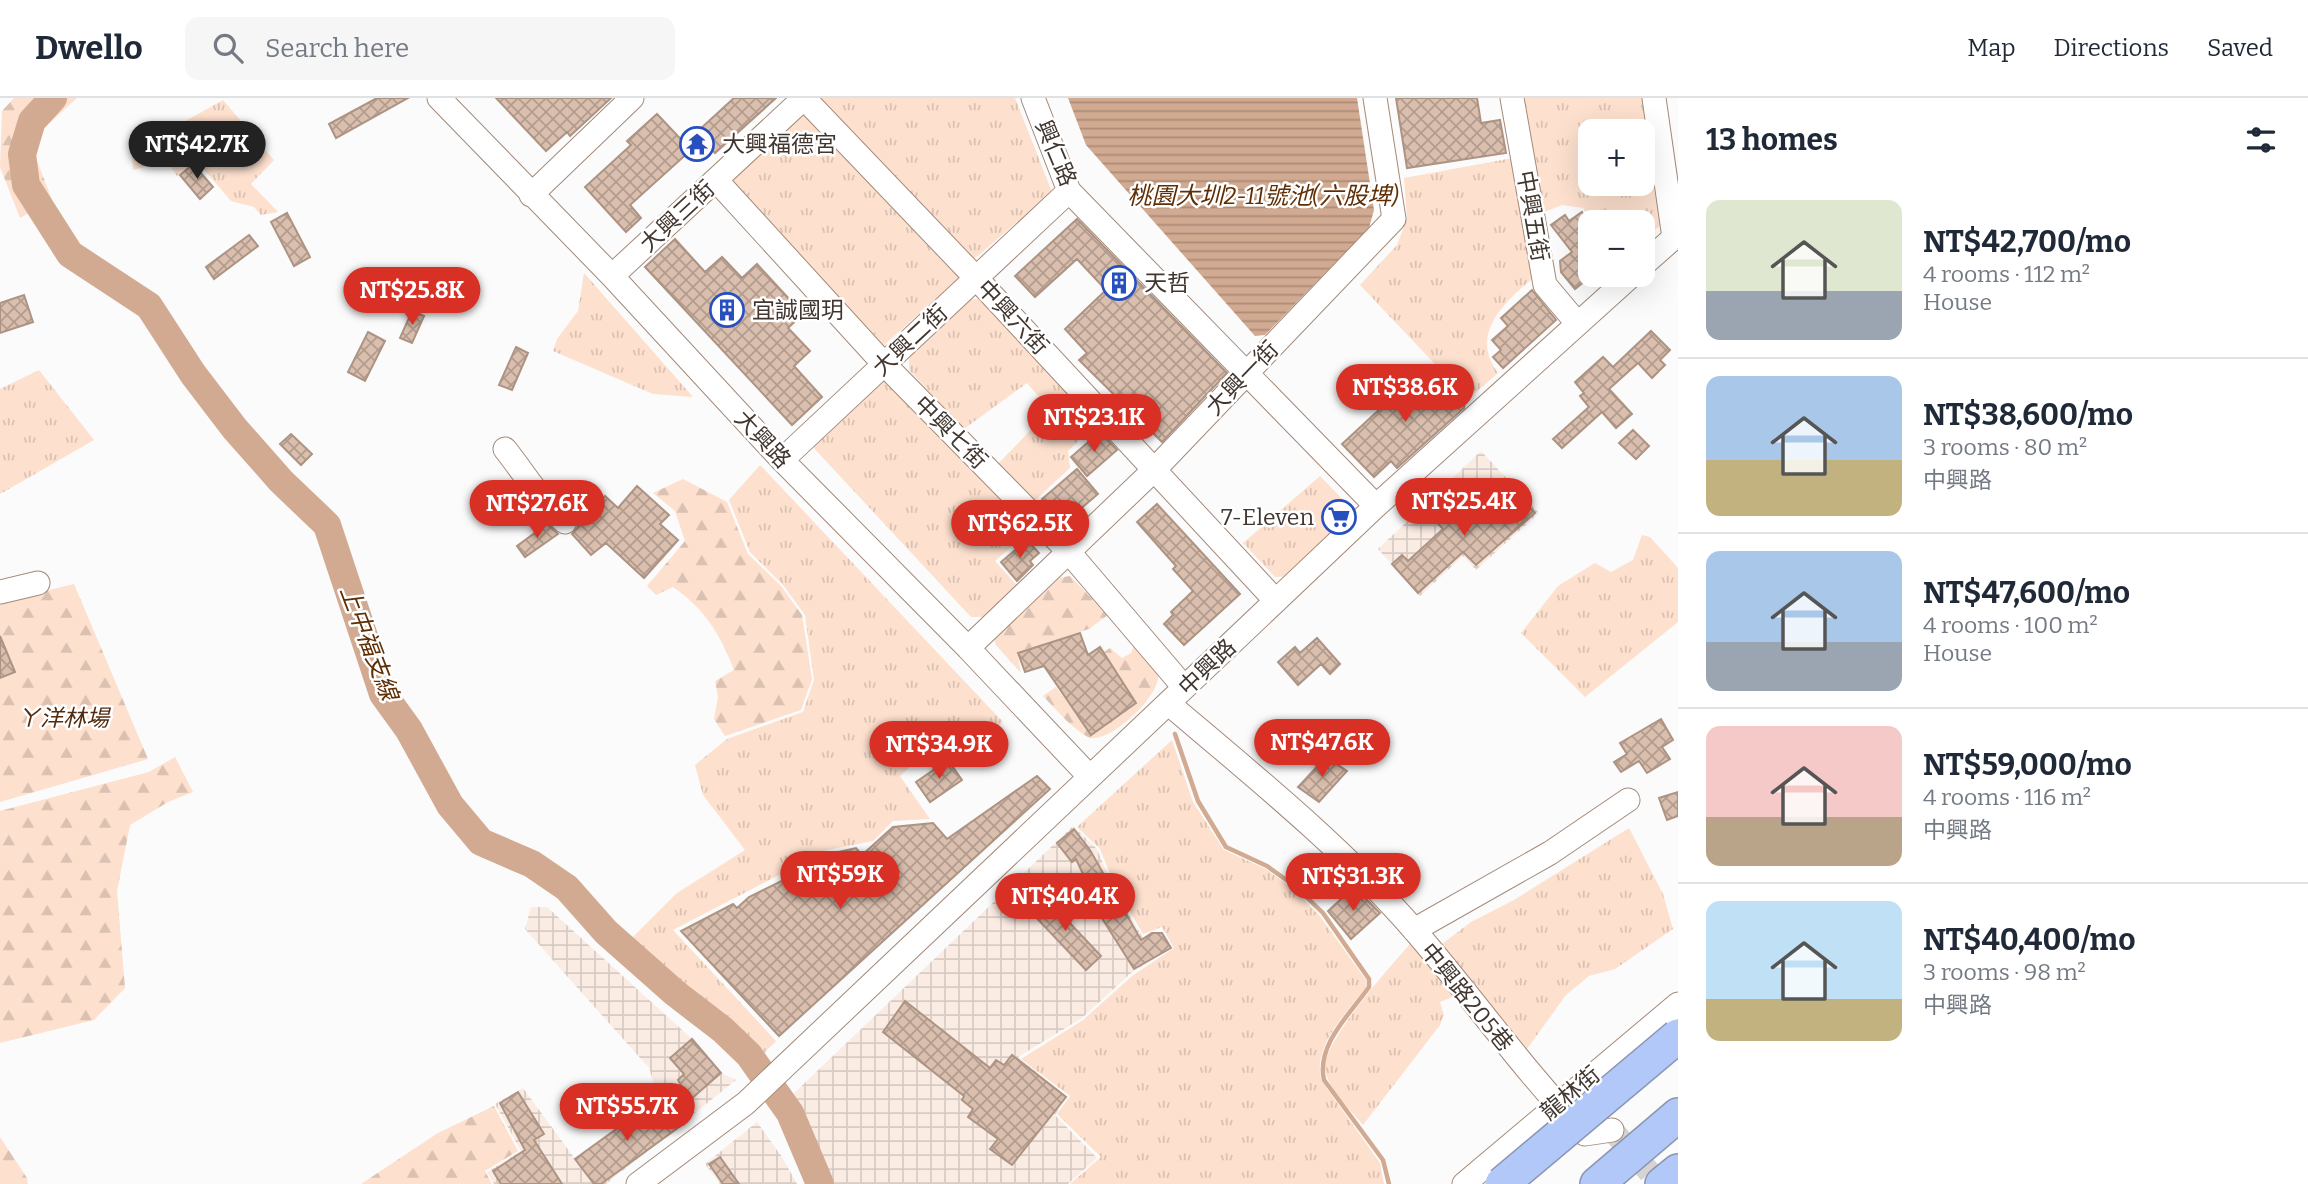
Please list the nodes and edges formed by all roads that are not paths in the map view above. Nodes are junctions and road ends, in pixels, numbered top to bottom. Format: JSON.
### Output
{"nodes":[{"id":1,"x":439,"y":98,"type":"edge"},
{"id":2,"x":632,"y":98,"type":"edge"},
{"id":3,"x":804,"y":98,"type":"edge"},
{"id":4,"x":1033,"y":98,"type":"edge"},
{"id":5,"x":1375,"y":98,"type":"edge"},
{"id":6,"x":1512,"y":98,"type":"edge"},
{"id":7,"x":1654,"y":98,"type":"edge"},
{"id":8,"x":716,"y":180,"type":"junction"},
{"id":9,"x":1069,"y":191,"type":"junction"},
{"id":10,"x":531,"y":195,"type":"junction"},
{"id":11,"x":1676,"y":236,"type":"edge"},
{"id":12,"x":1655,"y":254,"type":"edge"},
{"id":13,"x":612,"y":276,"type":"junction"},
{"id":14,"x":976,"y":278,"type":"junction"},
{"id":15,"x":1618,"y":287,"type":"edge"},
{"id":16,"x":1577,"y":323,"type":"junction"},
{"id":17,"x":884,"y":364,"type":"junction"},
{"id":18,"x":1248,"y":372,"type":"junction"},
{"id":19,"x":505,"y":449,"type":"dead end"},
{"id":20,"x":782,"y":460,"type":"junction"},
{"id":21,"x":1155,"y":469,"type":"junction"},
{"id":22,"x":1376,"y":506,"type":"junction"},
{"id":23,"x":565,"y":522,"type":"dead end"},
{"id":24,"x":1068,"y":551,"type":"junction"},
{"id":25,"x":38,"y":583,"type":"dead end"},
{"id":26,"x":0,"y":592,"type":"edge"},
{"id":27,"x":1276,"y":601,"type":"junction"},
{"id":28,"x":968,"y":648,"type":"junction"},
{"id":29,"x":1176,"y":695,"type":"junction"},
{"id":30,"x":1089,"y":776,"type":"junction"},
{"id":31,"x":1628,"y":800,"type":"dead end"},
{"id":32,"x":1414,"y":930,"type":"junction"},
{"id":33,"x":1678,"y":1004,"type":"edge"},
{"id":34,"x":1678,"y":1036,"type":"edge"},
{"id":35,"x":1556,"y":1104,"type":"junction"},
{"id":36,"x":1678,"y":1115,"type":"edge"},
{"id":37,"x":1612,"y":1130,"type":"dead end"},
{"id":38,"x":1678,"y":1171,"type":"edge"},
{"id":39,"x":638,"y":1184,"type":"edge"},
{"id":40,"x":1464,"y":1184,"type":"edge"},
{"id":41,"x":1502,"y":1184,"type":"edge"},
{"id":42,"x":1597,"y":1184,"type":"edge"},
{"id":43,"x":1662,"y":1184,"type":"edge"}],
"edges":[{"from":1,"to":10,"type":"street","name":"大興路"},
{"from":2,"to":10,"type":"street"},
{"from":3,"to":8,"type":"street","name":"大興三街"},
{"from":3,"to":14,"type":"street","name":"中興六街"},
{"from":4,"to":9,"type":"street","name":"興仁路"},
{"from":5,"to":18,"type":"street","name":"大興一街"},
{"from":6,"to":16,"type":"street","name":"中興五街"},
{"from":7,"to":11,"type":"street"},
{"from":8,"to":13,"type":"street","name":"大興三街"},
{"from":8,"to":17,"type":"street","name":"中興七街"},
{"from":9,"to":14,"type":"street","name":"大興二街"},
{"from":9,"to":18,"type":"street","name":"興仁路"},
{"from":10,"to":13,"type":"street","name":"大興路"},
{"from":11,"to":12,"type":"street"},
{"from":13,"to":20,"type":"street","name":"大興路"},
{"from":14,"to":17,"type":"street","name":"大興二街"},
{"from":14,"to":21,"type":"street","name":"中興六街"},
{"from":15,"to":16,"type":"street","name":"中興路"},
{"from":16,"to":22,"type":"street","name":"中興路"},
{"from":17,"to":20,"type":"street","name":"大興二街"},
{"from":17,"to":24,"type":"street","name":"中興七街"},
{"from":18,"to":21,"type":"street","name":"大興一街"},
{"from":18,"to":22,"type":"street","name":"興仁路"},
{"from":19,"to":23,"type":"street"},
{"from":20,"to":28,"type":"street","name":"大興路"},
{"from":21,"to":24,"type":"street","name":"大興一街"},
{"from":21,"to":27,"type":"street","name":"中興六街"},
{"from":22,"to":27,"type":"street","name":"中興路"},
{"from":24,"to":28,"type":"street","name":"大興一街"},
{"from":24,"to":29,"type":"street","name":"中興七街"},
{"from":25,"to":26,"type":"street"},
{"from":27,"to":29,"type":"street","name":"中興路"},
{"from":28,"to":30,"type":"street","name":"大興路"},
{"from":29,"to":30,"type":"street","name":"中興路"},
{"from":29,"to":32,"type":"street","name":"中興路205巷"},
{"from":30,"to":39,"type":"street","name":"中興路"},
{"from":31,"to":32,"type":"street"},
{"from":32,"to":35,"type":"street","name":"中興路205巷"},
{"from":33,"to":35,"type":"street","name":"龍林街"},
{"from":34,"to":41,"type":"highway","bridge":true},
{"from":35,"to":37,"type":"street","name":"中興路205巷"},
{"from":35,"to":40,"type":"street","name":"龍林街"},
{"from":36,"to":42,"type":"highway"},
{"from":38,"to":43,"type":"highway"}]}
